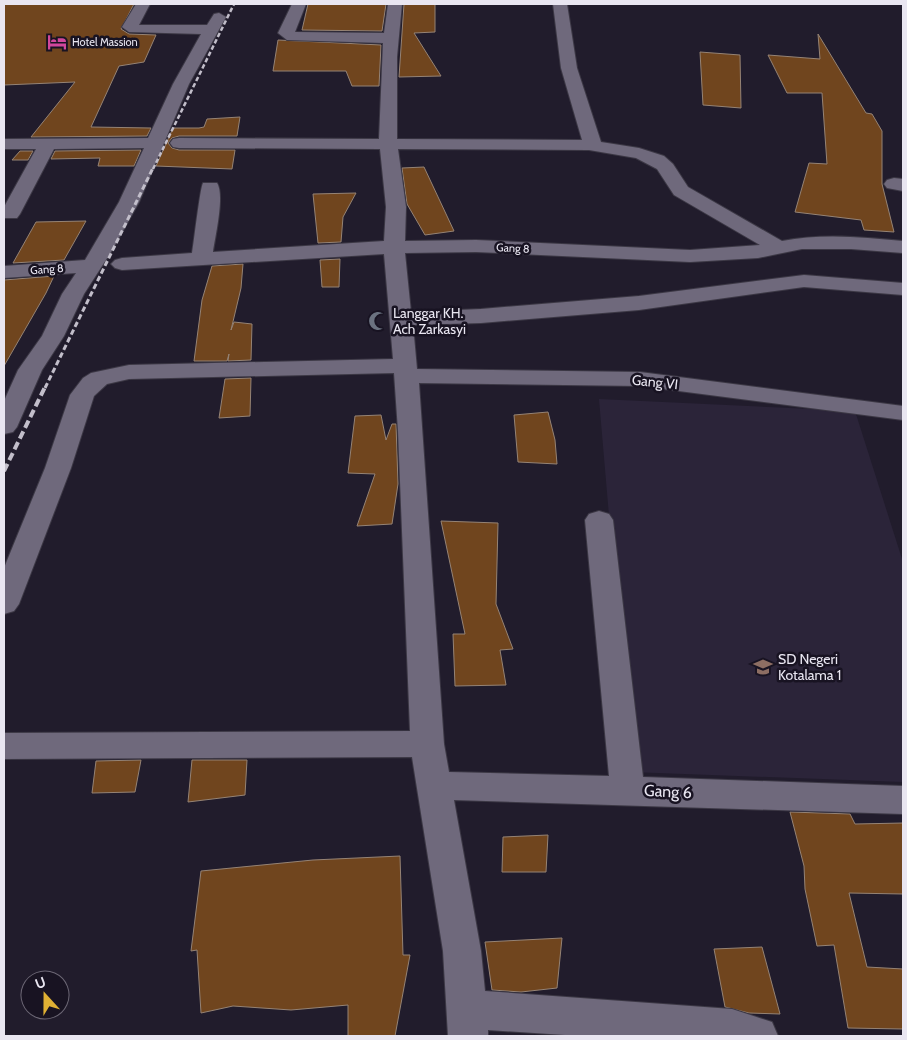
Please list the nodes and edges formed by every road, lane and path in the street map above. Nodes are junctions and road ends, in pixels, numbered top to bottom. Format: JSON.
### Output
{"nodes":[{"id":1,"x":143,"y":4,"type":"edge"},
{"id":2,"x":299,"y":4,"type":"edge"},
{"id":3,"x":395,"y":4,"type":"edge"},
{"id":4,"x":560,"y":4,"type":"edge"},
{"id":5,"x":392,"y":38,"type":"junction"},
{"id":6,"x":156,"y":143,"type":"junction"},
{"id":7,"x":179,"y":143,"type":"dead end"},
{"id":8,"x":388,"y":143,"type":"junction"},
{"id":9,"x":4,"y":144,"type":"edge"},
{"id":10,"x":48,"y":144,"type":"junction"},
{"id":11,"x":589,"y":146,"type":"junction"},
{"id":12,"x":210,"y":188,"type":"dead end"},
{"id":13,"x":10,"y":214,"type":"dead end"},
{"id":14,"x":394,"y":247,"type":"junction"},
{"id":15,"x":903,"y":247,"type":"edge"},
{"id":16,"x":779,"y":248,"type":"junction"},
{"id":17,"x":201,"y":259,"type":"junction"},
{"id":18,"x":122,"y":264,"type":"dead end"},
{"id":19,"x":90,"y":266,"type":"junction"},
{"id":20,"x":4,"y":272,"type":"edge"},
{"id":21,"x":903,"y":289,"type":"edge"},
{"id":22,"x":399,"y":319,"type":"junction"},
{"id":23,"x":404,"y":370,"type":"junction"},
{"id":24,"x":903,"y":413,"type":"edge"},
{"id":25,"x":4,"y":427,"type":"edge"},
{"id":26,"x":599,"y":520,"type":"dead end"},
{"id":27,"x":4,"y":604,"type":"edge"},
{"id":28,"x":427,"y":744,"type":"junction"},
{"id":29,"x":4,"y":746,"type":"edge"},
{"id":30,"x":433,"y":786,"type":"junction"},
{"id":31,"x":627,"y":790,"type":"junction"},
{"id":32,"x":903,"y":800,"type":"edge"},
{"id":33,"x":467,"y":1022,"type":"edge"},
{"id":34,"x":758,"y":1036,"type":"edge"}],
"edges":[{"from":1,"to":6,"type":"street"},
{"from":2,"to":5,"type":"street"},
{"from":3,"to":5,"type":"street"},
{"from":4,"to":11,"type":"street"},
{"from":5,"to":8,"type":"street"},
{"from":6,"to":10,"type":"street"},
{"from":6,"to":19,"type":"street"},
{"from":7,"to":8,"type":"street"},
{"from":8,"to":11,"type":"street"},
{"from":8,"to":14,"type":"street"},
{"from":9,"to":10,"type":"street"},
{"from":10,"to":13,"type":"street"},
{"from":11,"to":16,"type":"street"},
{"from":12,"to":17,"type":"street"},
{"from":14,"to":16,"type":"street","name":"Gang 8"},
{"from":14,"to":17,"type":"street","name":"Gang 8"},
{"from":14,"to":22,"type":"street"},
{"from":15,"to":16,"type":"street","name":"Gang 8"},
{"from":17,"to":18,"type":"street","name":"Gang 8"},
{"from":19,"to":20,"type":"street","name":"Gang 8"},
{"from":19,"to":25,"type":"street"},
{"from":21,"to":22,"type":"street"},
{"from":22,"to":23,"type":"street"},
{"from":23,"to":24,"type":"street","name":"Gang VI"},
{"from":23,"to":27,"type":"street","name":"Gang VI"},
{"from":23,"to":28,"type":"street"},
{"from":26,"to":31,"type":"street"},
{"from":28,"to":29,"type":"street"},
{"from":28,"to":30,"type":"street"},
{"from":30,"to":31,"type":"street","name":"Gang 6"},
{"from":30,"to":33,"type":"street"},
{"from":31,"to":32,"type":"street","name":"Gang 6"},
{"from":33,"to":34,"type":"street"}]}
